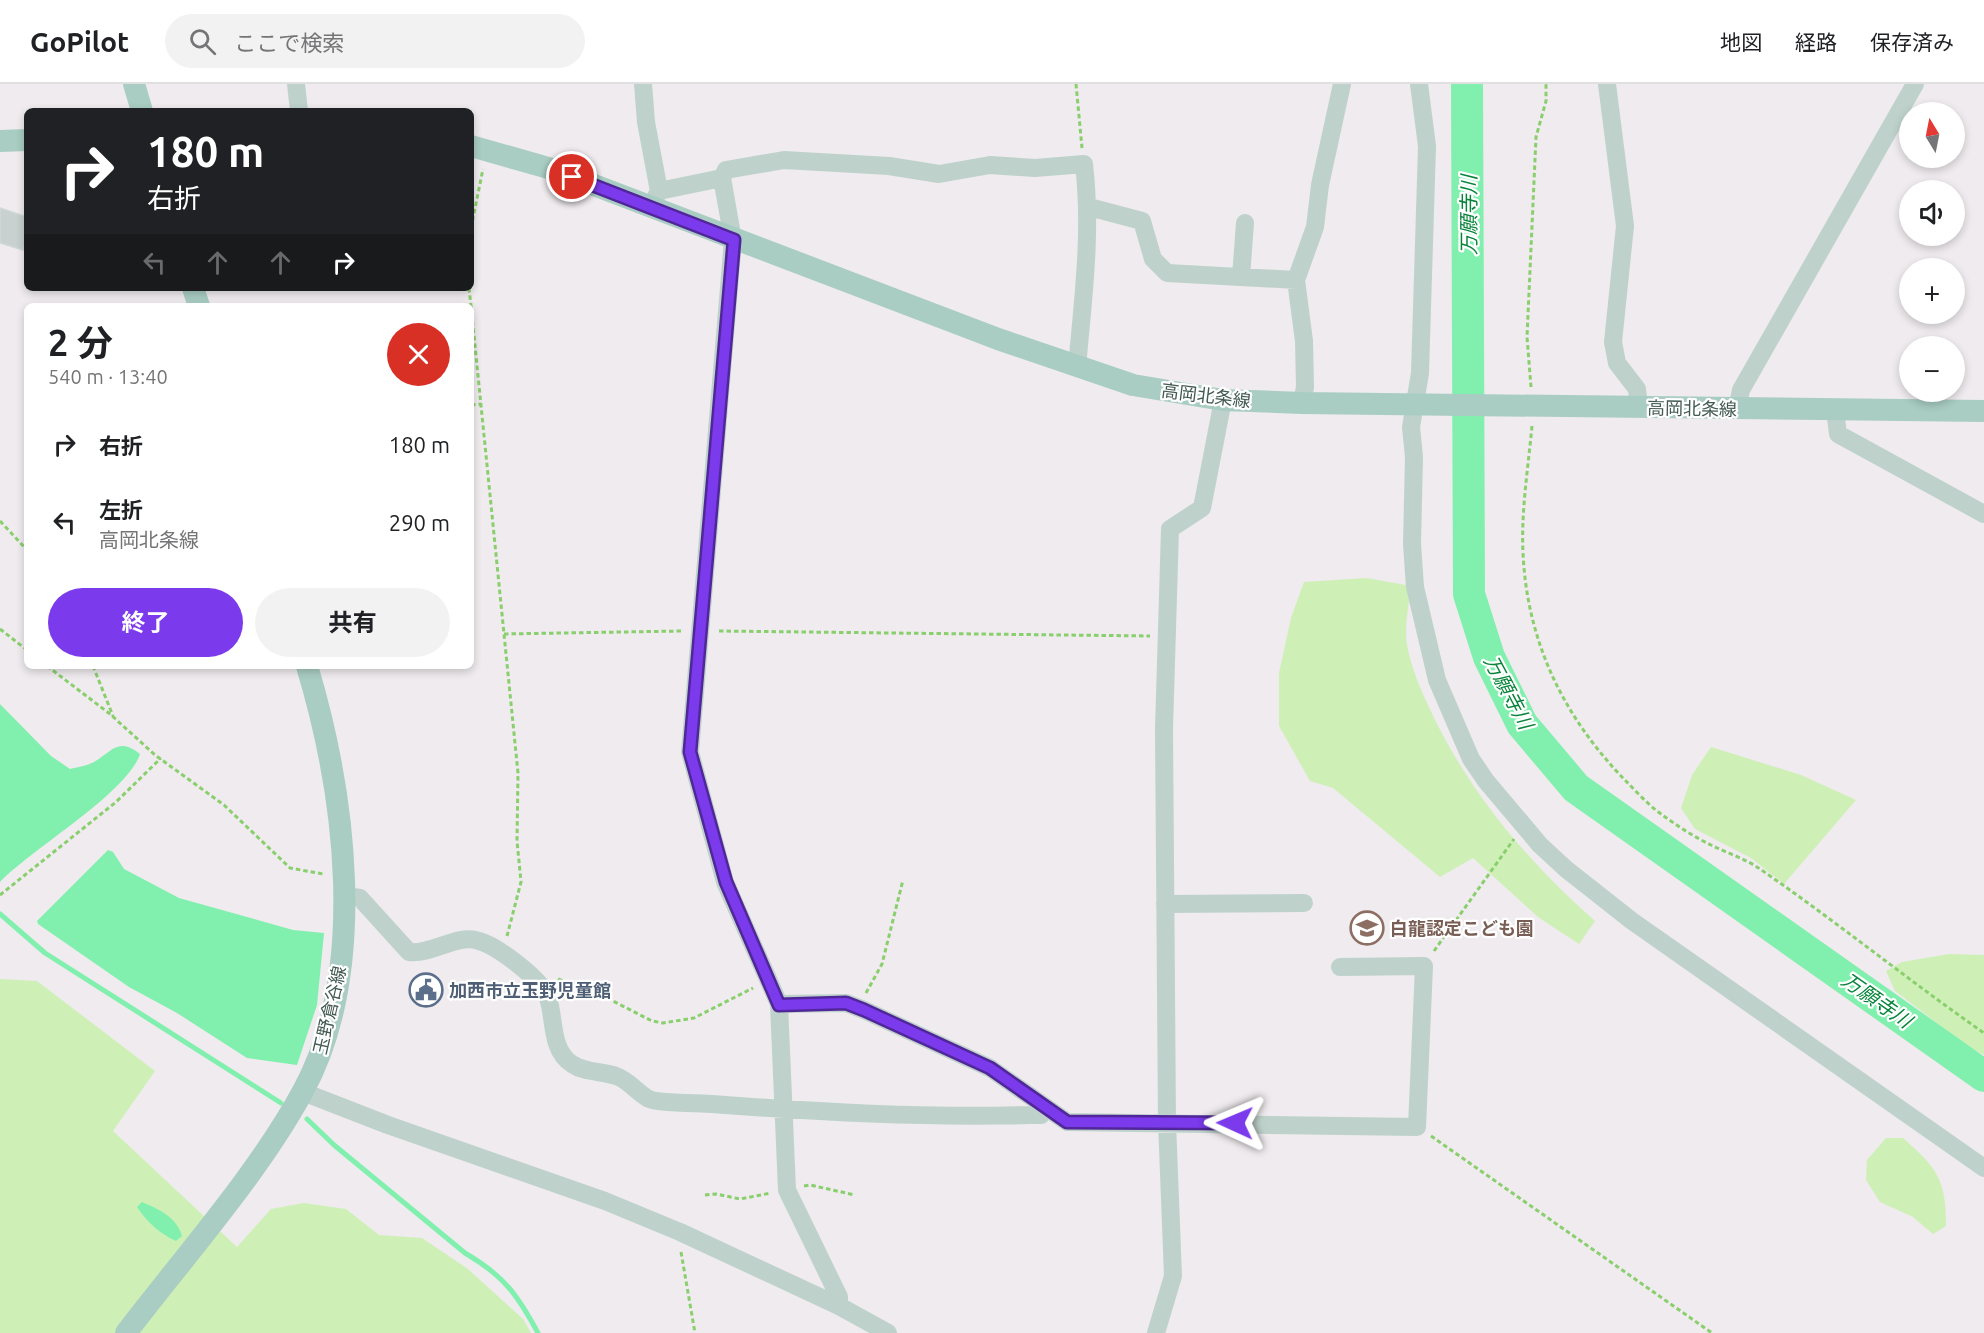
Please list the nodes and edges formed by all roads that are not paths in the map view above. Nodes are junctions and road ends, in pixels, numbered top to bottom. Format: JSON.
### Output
{"nodes":[{"id":1,"x":134,"y":84,"type":"edge"},
{"id":2,"x":296,"y":84,"type":"edge"},
{"id":3,"x":643,"y":84,"type":"edge"},
{"id":4,"x":1342,"y":84,"type":"edge"},
{"id":5,"x":1419,"y":84,"type":"edge"},
{"id":6,"x":1607,"y":84,"type":"edge"},
{"id":7,"x":1915,"y":84,"type":"edge"},
{"id":8,"x":141,"y":108,"type":"edge"},
{"id":9,"x":300,"y":108,"type":"edge"},
{"id":10,"x":24,"y":140,"type":"edge"},
{"id":11,"x":0,"y":141,"type":"edge"},
{"id":12,"x":479,"y":148,"type":"edge"},
{"id":13,"x":722,"y":178,"type":"junction"},
{"id":14,"x":654,"y":200,"type":"junction"},
{"id":15,"x":1089,"y":207,"type":"junction"},
{"id":16,"x":1245,"y":223,"type":"dead end"},
{"id":17,"x":734,"y":240,"type":"junction"},
{"id":18,"x":1241,"y":277,"type":"junction"},
{"id":19,"x":1296,"y":280,"type":"junction"},
{"id":20,"x":1077,"y":367,"type":"junction"},
{"id":21,"x":1224,"y":400,"type":"junction"},
{"id":22,"x":1302,"y":403,"type":"junction"},
{"id":23,"x":1418,"y":404,"type":"junction"},
{"id":24,"x":1639,"y":407,"type":"junction"},
{"id":25,"x":1737,"y":409,"type":"junction"},
{"id":26,"x":1835,"y":409,"type":"junction"},
{"id":27,"x":1984,"y":411,"type":"edge"},
{"id":28,"x":1984,"y":514,"type":"edge"},
{"id":29,"x":308,"y":669,"type":"edge"},
{"id":30,"x":346,"y":886,"type":"junction"},
{"id":31,"x":1304,"y":903,"type":"dead end"},
{"id":32,"x":1165,"y":904,"type":"junction"},
{"id":33,"x":1340,"y":967,"type":"dead end"},
{"id":34,"x":779,"y":1005,"type":"junction"},
{"id":35,"x":303,"y":1092,"type":"junction"},
{"id":36,"x":782,"y":1109,"type":"junction"},
{"id":37,"x":1046,"y":1109,"type":"junction"},
{"id":38,"x":1167,"y":1122,"type":"junction"},
{"id":39,"x":1984,"y":1168,"type":"edge"},
{"id":40,"x":839,"y":1306,"type":"junction"},
{"id":41,"x":869,"y":1329,"type":"edge"},
{"id":42,"x":126,"y":1333,"type":"edge"},
{"id":43,"x":888,"y":1333,"type":"edge"},
{"id":44,"x":1156,"y":1333,"type":"edge"}],
"edges":[{"from":1,"to":8,"type":"main road"},
{"from":2,"to":9,"type":"street"},
{"from":3,"to":14,"type":"street"},
{"from":4,"to":19,"type":"street"},
{"from":5,"to":23,"type":"street"},
{"from":6,"to":24,"type":"street"},
{"from":7,"to":25,"type":"street"},
{"from":10,"to":11,"type":"main road"},
{"from":12,"to":14,"type":"main road","name":"高岡北条線"},
{"from":13,"to":14,"type":"street"},
{"from":13,"to":15,"type":"street"},
{"from":13,"to":17,"type":"street"},
{"from":14,"to":17,"type":"main road","name":"高岡北条線"},
{"from":15,"to":18,"type":"street"},
{"from":15,"to":20,"type":"street"},
{"from":16,"to":18,"type":"street"},
{"from":17,"to":20,"type":"main road","name":"高岡北条線"},
{"from":17,"to":34,"type":"street"},
{"from":18,"to":19,"type":"street"},
{"from":19,"to":22,"type":"street"},
{"from":20,"to":21,"type":"main road","name":"高岡北条線"},
{"from":21,"to":22,"type":"main road","name":"高岡北条線"},
{"from":21,"to":32,"type":"street"},
{"from":22,"to":23,"type":"main road","name":"高岡北条線"},
{"from":23,"to":24,"type":"main road","name":"高岡北条線"},
{"from":23,"to":39,"type":"street"},
{"from":24,"to":25,"type":"main road","name":"高岡北条線"},
{"from":25,"to":26,"type":"main road","name":"高岡北条線"},
{"from":26,"to":27,"type":"main road","name":"高岡北条線"},
{"from":26,"to":28,"type":"street"},
{"from":29,"to":30,"type":"main road","name":"玉野倉谷線"},
{"from":30,"to":35,"type":"main road","name":"玉野倉谷線"},
{"from":30,"to":36,"type":"street"},
{"from":31,"to":32,"type":"street"},
{"from":32,"to":38,"type":"street"},
{"from":33,"to":38,"type":"street"},
{"from":34,"to":36,"type":"street"},
{"from":34,"to":37,"type":"street"},
{"from":35,"to":40,"type":"street"},
{"from":35,"to":42,"type":"main road","name":"玉野倉谷線"},
{"from":36,"to":37,"type":"street"},
{"from":36,"to":40,"type":"street"},
{"from":37,"to":38,"type":"street"},
{"from":38,"to":44,"type":"street"},
{"from":40,"to":41,"type":"street"},
{"from":41,"to":43,"type":"street"}]}
